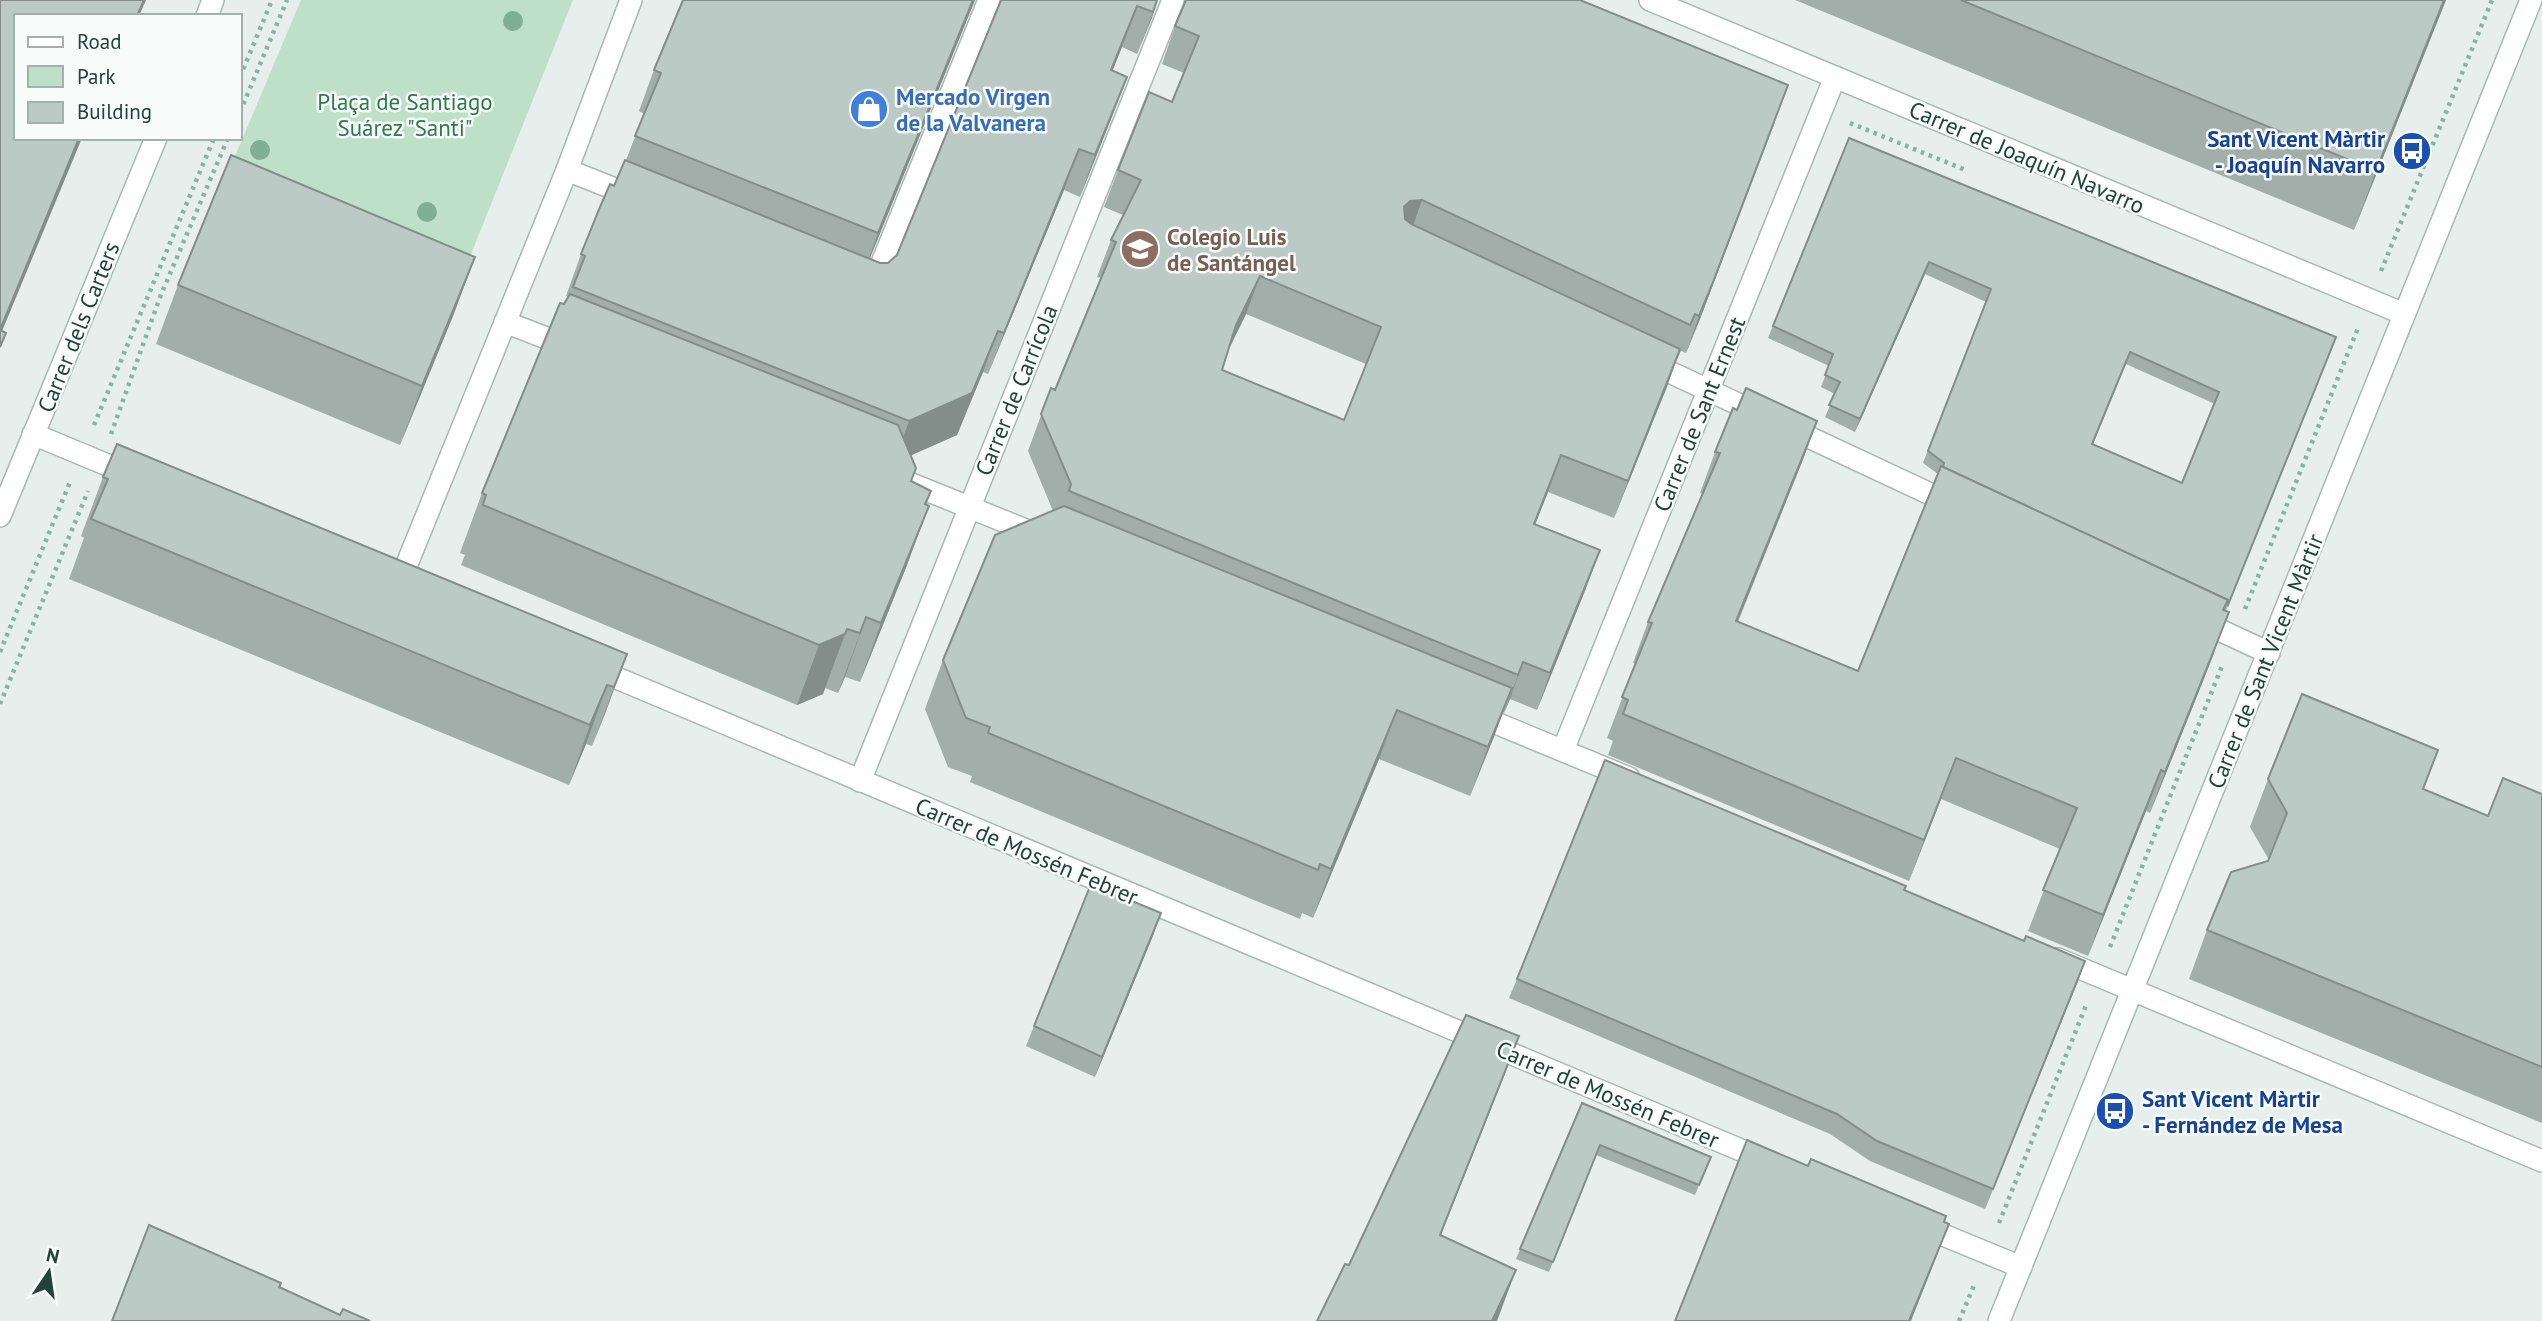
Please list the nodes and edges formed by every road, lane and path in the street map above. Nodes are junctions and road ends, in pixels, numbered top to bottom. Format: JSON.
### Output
{"nodes":[{"id":1,"x":272,"y":0,"type":"edge"},
{"id":2,"x":287,"y":0,"type":"edge"},
{"id":3,"x":631,"y":0,"type":"edge"},
{"id":4,"x":989,"y":0,"type":"edge"},
{"id":5,"x":1173,"y":0,"type":"edge"},
{"id":6,"x":1650,"y":0,"type":"edge"},
{"id":7,"x":2492,"y":0,"type":"edge"},
{"id":8,"x":2531,"y":0,"type":"edge"},
{"id":9,"x":242,"y":72,"type":"edge"},
{"id":10,"x":1835,"y":77,"type":"junction"},
{"id":11,"x":242,"y":106,"type":"edge"},
{"id":12,"x":1821,"y":111,"type":"junction"},
{"id":13,"x":155,"y":140,"type":"edge"},
{"id":14,"x":213,"y":140,"type":"edge"},
{"id":15,"x":227,"y":140,"type":"edge"},
{"id":16,"x":567,"y":170,"type":"junction"},
{"id":17,"x":1974,"y":173,"type":"dead end"},
{"id":18,"x":656,"y":205,"type":"edge"},
{"id":19,"x":2380,"y":275,"type":"dead end"},
{"id":20,"x":845,"y":282,"type":"edge"},
{"id":21,"x":2404,"y":314,"type":"junction"},
{"id":22,"x":505,"y":322,"type":"junction"},
{"id":23,"x":2347,"y":326,"type":"dead end"},
{"id":24,"x":1623,"y":350,"type":"edge"},
{"id":25,"x":596,"y":358,"type":"edge"},
{"id":26,"x":1709,"y":390,"type":"junction"},
{"id":27,"x":33,"y":434,"type":"junction"},
{"id":28,"x":110,"y":434,"type":"dead end"},
{"id":29,"x":82,"y":455,"type":"junction"},
{"id":30,"x":879,"y":471,"type":"edge"},
{"id":31,"x":149,"y":482,"type":"edge"},
{"id":32,"x":88,"y":491,"type":"dead end"},
{"id":33,"x":969,"y":507,"type":"junction"},
{"id":34,"x":1974,"y":514,"type":"edge"},
{"id":35,"x":0,"y":516,"type":"edge"},
{"id":36,"x":1059,"y":544,"type":"edge"},
{"id":37,"x":373,"y":576,"type":"edge"},
{"id":38,"x":398,"y":586,"type":"junction"},
{"id":39,"x":423,"y":597,"type":"edge"},
{"id":40,"x":2176,"y":610,"type":"edge"},
{"id":41,"x":2240,"y":622,"type":"dead end"},
{"id":42,"x":0,"y":652,"type":"edge"},
{"id":43,"x":2228,"y":653,"type":"edge"},
{"id":44,"x":2269,"y":653,"type":"junction"},
{"id":45,"x":578,"y":662,"type":"edge"},
{"id":46,"x":0,"y":704,"type":"edge"},
{"id":47,"x":1460,"y":708,"type":"edge"},
{"id":48,"x":1563,"y":750,"type":"junction"},
{"id":49,"x":860,"y":780,"type":"junction"},
{"id":50,"x":1647,"y":785,"type":"edge"},
{"id":51,"x":2033,"y":948,"type":"edge"},
{"id":52,"x":2105,"y":958,"type":"edge"},
{"id":53,"x":2132,"y":989,"type":"junction"},
{"id":54,"x":2087,"y":1001,"type":"dead end"},
{"id":55,"x":2542,"y":1161,"type":"edge"},
{"id":56,"x":1793,"y":1172,"type":"edge"},
{"id":57,"x":1895,"y":1215,"type":"edge"},
{"id":58,"x":1994,"y":1235,"type":"dead end"},
{"id":59,"x":2021,"y":1267,"type":"junction"},
{"id":60,"x":1977,"y":1276,"type":"dead end"},
{"id":61,"x":1959,"y":1321,"type":"edge"},
{"id":62,"x":1999,"y":1321,"type":"edge"}],
"edges":[{"from":1,"to":9,"type":"path"},
{"from":2,"to":11,"type":"path"},
{"from":3,"to":16,"type":"street"},
{"from":4,"to":20,"type":"street"},
{"from":5,"to":33,"type":"street","name":"Carrer de Carrícola"},
{"from":6,"to":10,"type":"street","name":"Carrer de Joaquín Navarro"},
{"from":7,"to":19,"type":"path"},
{"from":8,"to":21,"type":"street","name":"Carrer de Sant Vicent Màrtir"},
{"from":10,"to":12,"type":"street","name":"Carrer de Sant Ernest"},
{"from":10,"to":21,"type":"street","name":"Carrer de Joaquín Navarro"},
{"from":12,"to":17,"type":"path"},
{"from":12,"to":26,"type":"street","name":"Carrer de Sant Ernest"},
{"from":13,"to":27,"type":"street","name":"Carrer dels Carters"},
{"from":14,"to":29,"type":"path"},
{"from":15,"to":28,"type":"path"},
{"from":16,"to":18,"type":"street"},
{"from":16,"to":22,"type":"street"},
{"from":21,"to":44,"type":"street","name":"Carrer de Sant Vicent Màrtir"},
{"from":22,"to":25,"type":"street"},
{"from":22,"to":38,"type":"street"},
{"from":23,"to":41,"type":"path"},
{"from":24,"to":26,"type":"street"},
{"from":26,"to":34,"type":"street"},
{"from":26,"to":48,"type":"street","name":"Carrer de Sant Ernest"},
{"from":27,"to":29,"type":"street"},
{"from":27,"to":35,"type":"street","name":"Carrer dels Carters"},
{"from":29,"to":31,"type":"street"},
{"from":29,"to":42,"type":"path"},
{"from":30,"to":33,"type":"street"},
{"from":32,"to":46,"type":"path"},
{"from":33,"to":36,"type":"street"},
{"from":33,"to":49,"type":"street","name":"Carrer de Carrícola"},
{"from":37,"to":38,"type":"street"},
{"from":38,"to":39,"type":"street"},
{"from":40,"to":44,"type":"street"},
{"from":43,"to":52,"type":"path"},
{"from":44,"to":53,"type":"street","name":"Carrer de Sant Vicent Màrtir"},
{"from":45,"to":49,"type":"street","name":"Carrer de Mossén Febrer"},
{"from":47,"to":48,"type":"street"},
{"from":48,"to":50,"type":"street"},
{"from":49,"to":56,"type":"street","name":"Carrer de Mossén Febrer"},
{"from":51,"to":53,"type":"street"},
{"from":53,"to":55,"type":"street"},
{"from":53,"to":59,"type":"street","name":"Carrer de Sant Vicent Màrtir"},
{"from":54,"to":58,"type":"path"},
{"from":57,"to":59,"type":"street"},
{"from":59,"to":62,"type":"street","name":"Carrer de Sant Vicent Màrtir"},
{"from":60,"to":61,"type":"path"}]}
